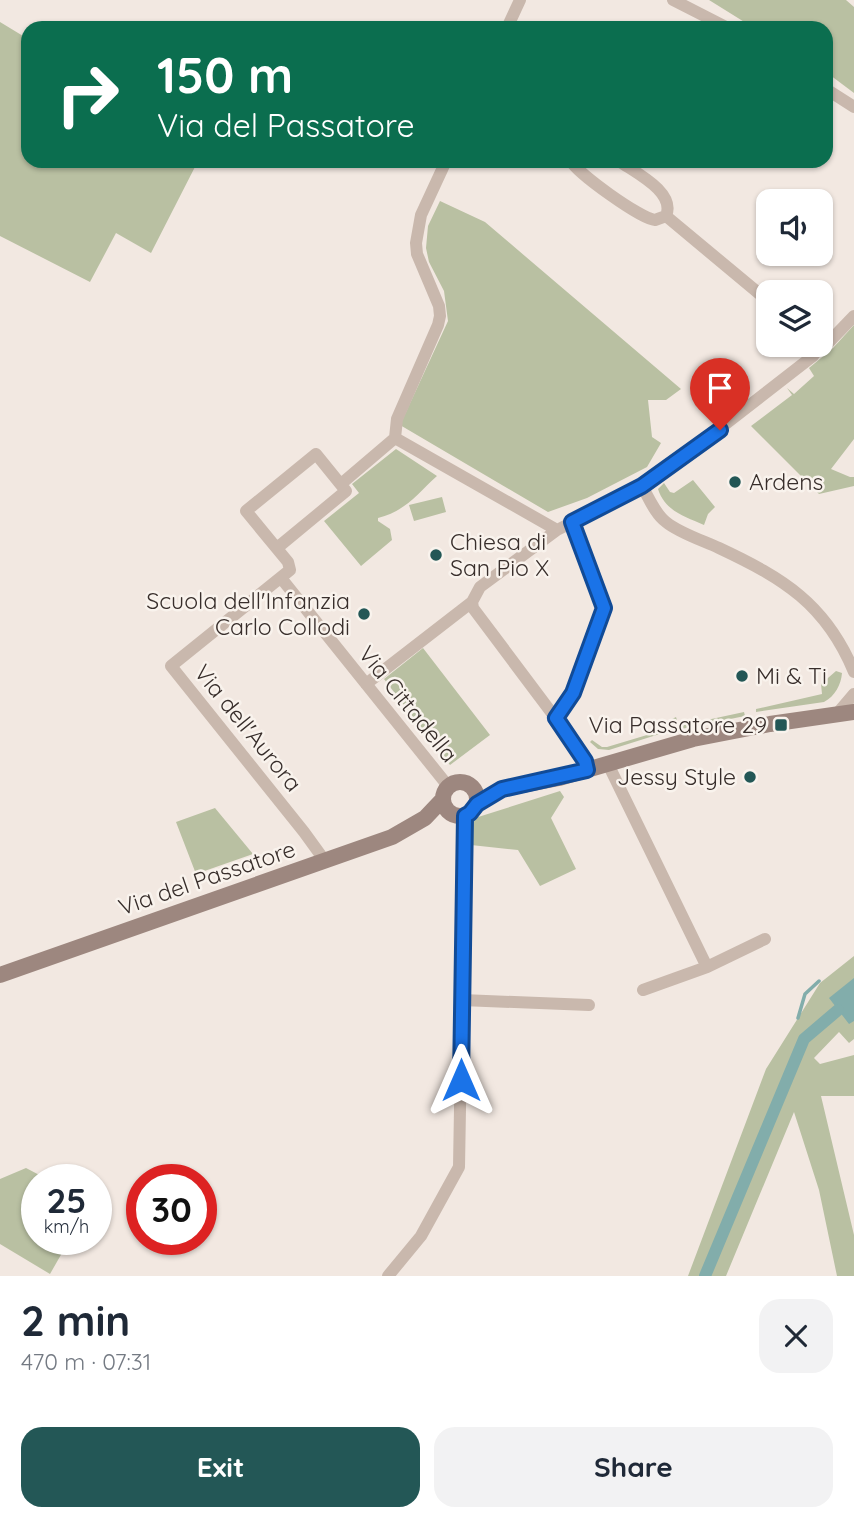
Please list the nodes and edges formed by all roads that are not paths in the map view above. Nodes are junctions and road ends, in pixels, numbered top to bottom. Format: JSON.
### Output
{"nodes":[{"id":1,"x":520,"y":0,"type":"edge"},
{"id":2,"x":673,"y":0,"type":"edge"},
{"id":3,"x":510,"y":21,"type":"edge"},
{"id":4,"x":714,"y":21,"type":"edge"},
{"id":5,"x":833,"y":94,"type":"edge"},
{"id":6,"x":854,"y":107,"type":"edge"},
{"id":7,"x":443,"y":168,"type":"edge"},
{"id":8,"x":575,"y":168,"type":"edge"},
{"id":9,"x":629,"y":168,"type":"edge"},
{"id":10,"x":666,"y":216,"type":"junction"},
{"id":11,"x":756,"y":291,"type":"edge"},
{"id":12,"x":854,"y":316,"type":"edge"},
{"id":13,"x":833,"y":338,"type":"edge"},
{"id":14,"x":812,"y":357,"type":"edge"},
{"id":15,"x":395,"y":438,"type":"junction"},
{"id":16,"x":341,"y":484,"type":"junction"},
{"id":17,"x":642,"y":486,"type":"junction"},
{"id":18,"x":572,"y":522,"type":"junction"},
{"id":19,"x":557,"y":530,"type":"junction"},
{"id":20,"x":277,"y":548,"type":"junction"},
{"id":21,"x":281,"y":578,"type":"junction"},
{"id":22,"x":472,"y":601,"type":"junction"},
{"id":23,"x":854,"y":672,"type":"edge"},
{"id":24,"x":366,"y":684,"type":"junction"},
{"id":25,"x":854,"y":694,"type":"edge"},
{"id":26,"x":854,"y":712,"type":"edge"},
{"id":27,"x":837,"y":714,"type":"junction"},
{"id":28,"x":556,"y":718,"type":"junction"},
{"id":29,"x":608,"y":764,"type":"junction"},
{"id":30,"x":587,"y":770,"type":"junction"},
{"id":31,"x":445,"y":794,"type":"junction"},
{"id":32,"x":467,"y":805,"type":"junction"},
{"id":33,"x":425,"y":818,"type":"junction"},
{"id":34,"x":325,"y":861,"type":"junction"},
{"id":35,"x":765,"y":939,"type":"dead end"},
{"id":36,"x":707,"y":967,"type":"junction"},
{"id":37,"x":0,"y":975,"type":"edge"},
{"id":38,"x":643,"y":990,"type":"dead end"},
{"id":39,"x":462,"y":1000,"type":"junction"},
{"id":40,"x":589,"y":1005,"type":"dead end"},
{"id":41,"x":388,"y":1276,"type":"edge"}],
"edges":[{"from":1,"to":3,"type":"street"},
{"from":2,"to":4,"type":"street"},
{"from":5,"to":6,"type":"street"},
{"from":7,"to":15,"type":"street"},
{"from":8,"to":10,"type":"street"},
{"from":9,"to":10,"type":"street"},
{"from":10,"to":11,"type":"street"},
{"from":12,"to":13,"type":"street"},
{"from":14,"to":17,"type":"street"},
{"from":15,"to":16,"type":"street"},
{"from":15,"to":19,"type":"street"},
{"from":16,"to":20,"type":"street"},
{"from":16,"to":20,"type":"street"},
{"from":17,"to":18,"type":"street"},
{"from":17,"to":23,"type":"street"},
{"from":18,"to":19,"type":"street"},
{"from":18,"to":28,"type":"street"},
{"from":19,"to":22,"type":"street"},
{"from":20,"to":21,"type":"street"},
{"from":21,"to":24,"type":"street","name":"Via Cittadella"},
{"from":21,"to":34,"type":"street","name":"Via dell'Aurora"},
{"from":22,"to":24,"type":"street"},
{"from":22,"to":28,"type":"street"},
{"from":24,"to":31,"type":"street","name":"Via Cittadella"},
{"from":25,"to":27,"type":"street"},
{"from":26,"to":27,"type":"street","name":"Via del Passatore"},
{"from":27,"to":29,"type":"street","name":"Via del Passatore"},
{"from":28,"to":30,"type":"street"},
{"from":29,"to":30,"type":"street","name":"Via del Passatore"},
{"from":29,"to":36,"type":"street"},
{"from":30,"to":32,"type":"street","name":"Via del Passatore"},
{"from":31,"to":32,"type":"street"},
{"from":31,"to":32,"type":"street"},
{"from":31,"to":33,"type":"street","name":"Via del Passatore"},
{"from":32,"to":33,"type":"street","name":"Via del Passatore"},
{"from":32,"to":39,"type":"street"},
{"from":33,"to":34,"type":"street","name":"Via del Passatore"},
{"from":34,"to":37,"type":"street","name":"Via del Passatore"},
{"from":35,"to":36,"type":"street"},
{"from":36,"to":38,"type":"street"},
{"from":39,"to":40,"type":"street"},
{"from":39,"to":41,"type":"street"}]}
